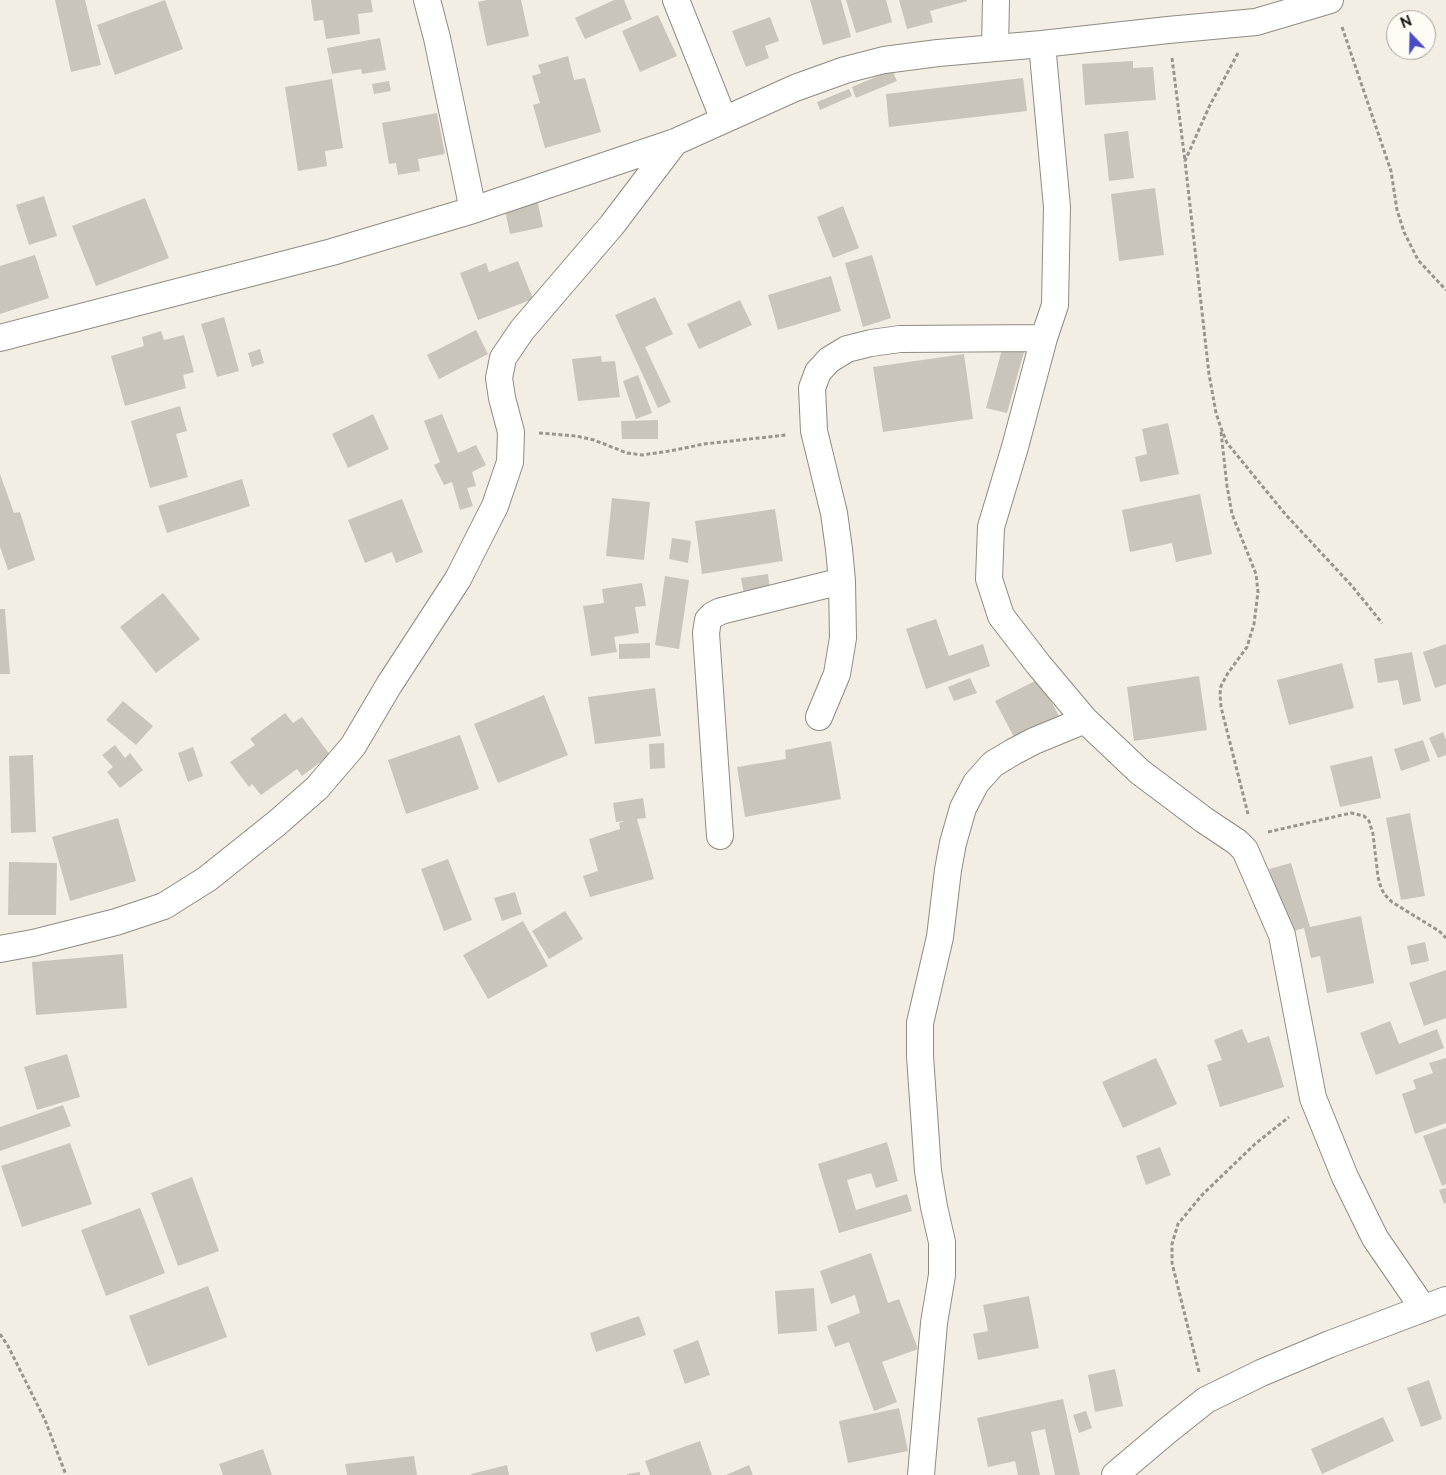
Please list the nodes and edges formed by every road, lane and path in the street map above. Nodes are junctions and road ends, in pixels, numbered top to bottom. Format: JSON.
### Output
{"nodes":[{"id":1,"x":427,"y":0,"type":"edge"},
{"id":2,"x":676,"y":0,"type":"edge"},
{"id":3,"x":996,"y":0,"type":"edge"},
{"id":4,"x":1335,"y":9,"type":"edge"},
{"id":5,"x":1256,"y":22,"type":"junction"},
{"id":6,"x":1168,"y":30,"type":"junction"},
{"id":7,"x":1042,"y":44,"type":"junction"},
{"id":8,"x":995,"y":48,"type":"junction"},
{"id":9,"x":724,"y":120,"type":"junction"},
{"id":10,"x":675,"y":142,"type":"junction"},
{"id":11,"x":1185,"y":161,"type":"junction"},
{"id":12,"x":473,"y":210,"type":"junction"},
{"id":13,"x":1446,"y":290,"type":"edge"},
{"id":14,"x":0,"y":338,"type":"edge"},
{"id":15,"x":1044,"y":338,"type":"junction"},
{"id":16,"x":1221,"y":428,"type":"junction"},
{"id":17,"x":512,"y":432,"type":"junction"},
{"id":18,"x":814,"y":432,"type":"junction"},
{"id":19,"x":842,"y":581,"type":"junction"},
{"id":20,"x":1382,"y":623,"type":"dead end"},
{"id":21,"x":820,"y":717,"type":"dead end"},
{"id":22,"x":1084,"y":720,"type":"junction"},
{"id":23,"x":720,"y":836,"type":"dead end"},
{"id":24,"x":1245,"y":839,"type":"junction"},
{"id":25,"x":1446,"y":938,"type":"edge"},
{"id":26,"x":0,"y":949,"type":"edge"},
{"id":27,"x":1313,"y":1098,"type":"junction"},
{"id":28,"x":1435,"y":1304,"type":"edge"},
{"id":29,"x":0,"y":1334,"type":"edge"},
{"id":30,"x":1206,"y":1400,"type":"junction"},
{"id":31,"x":66,"y":1475,"type":"edge"},
{"id":32,"x":921,"y":1475,"type":"edge"},
{"id":33,"x":1115,"y":1475,"type":"edge"}],
"edges":[{"from":1,"to":12,"type":"street"},
{"from":2,"to":9,"type":"street"},
{"from":3,"to":8,"type":"street"},
{"from":4,"to":5,"type":"street"},
{"from":4,"to":13,"type":"path"},
{"from":5,"to":6,"type":"street"},
{"from":5,"to":11,"type":"path"},
{"from":6,"to":7,"type":"street"},
{"from":6,"to":11,"type":"path"},
{"from":7,"to":8,"type":"street"},
{"from":7,"to":15,"type":"street"},
{"from":8,"to":9,"type":"street"},
{"from":9,"to":10,"type":"street"},
{"from":10,"to":12,"type":"street"},
{"from":10,"to":17,"type":"street"},
{"from":11,"to":16,"type":"path"},
{"from":12,"to":14,"type":"street"},
{"from":15,"to":18,"type":"street"},
{"from":15,"to":22,"type":"street"},
{"from":16,"to":20,"type":"path"},
{"from":16,"to":24,"type":"path"},
{"from":17,"to":18,"type":"path"},
{"from":17,"to":26,"type":"street"},
{"from":18,"to":19,"type":"street"},
{"from":19,"to":21,"type":"street"},
{"from":19,"to":23,"type":"street"},
{"from":22,"to":24,"type":"street"},
{"from":22,"to":32,"type":"street"},
{"from":24,"to":25,"type":"path"},
{"from":24,"to":27,"type":"street"},
{"from":27,"to":28,"type":"street"},
{"from":27,"to":30,"type":"path"},
{"from":28,"to":30,"type":"street"},
{"from":29,"to":31,"type":"path"},
{"from":30,"to":33,"type":"street"}]}
